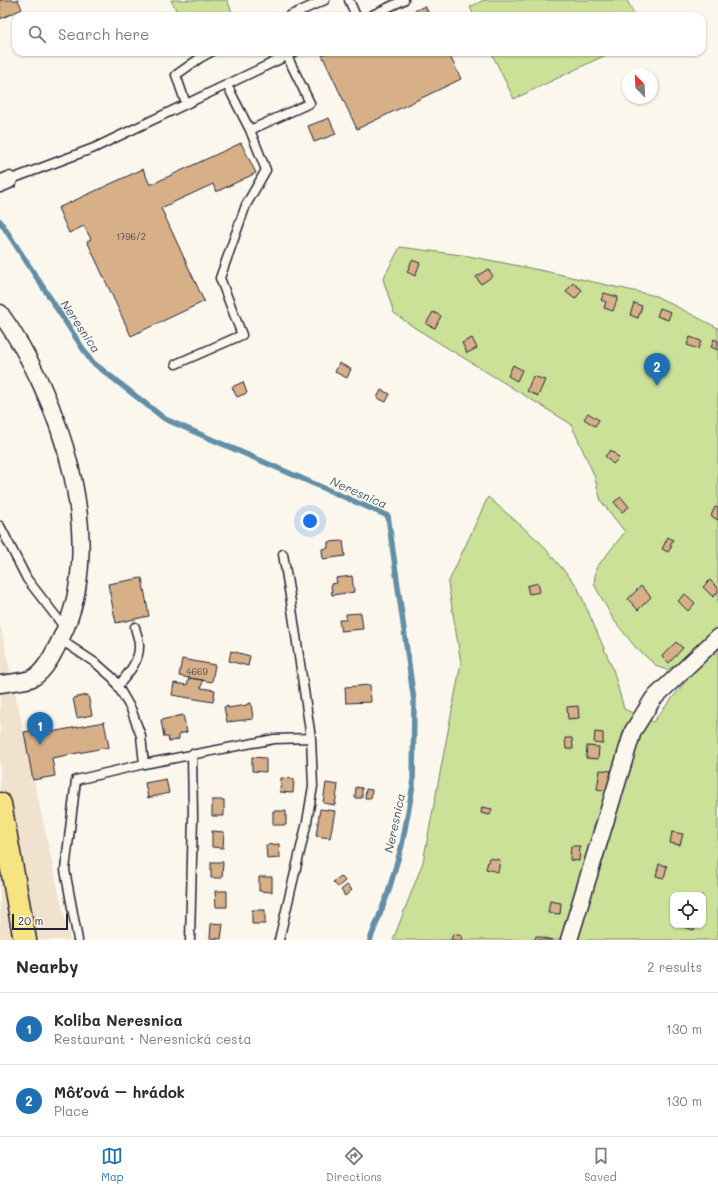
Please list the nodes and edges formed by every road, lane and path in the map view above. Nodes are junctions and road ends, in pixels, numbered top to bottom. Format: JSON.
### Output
{"nodes":[{"id":1,"x":325,"y":0,"type":"edge"},
{"id":2,"x":349,"y":0,"type":"edge"},
{"id":3,"x":404,"y":0,"type":"edge"},
{"id":4,"x":298,"y":12,"type":"edge"},
{"id":5,"x":354,"y":12,"type":"edge"},
{"id":6,"x":378,"y":12,"type":"edge"},
{"id":7,"x":204,"y":56,"type":"edge"},
{"id":8,"x":287,"y":56,"type":"joint"},
{"id":9,"x":227,"y":85,"type":"junction"},
{"id":10,"x":186,"y":104,"type":"junction"},
{"id":11,"x":250,"y":130,"type":"junction"},
{"id":12,"x":5,"y":182,"type":"edge"},
{"id":13,"x":0,"y":313,"type":"edge"},
{"id":14,"x":176,"y":364,"type":"dead end"},
{"id":15,"x":0,"y":526,"type":"edge"},
{"id":16,"x":283,"y":554,"type":"dead end"},
{"id":17,"x":135,"y":627,"type":"dead end"},
{"id":18,"x":63,"y":634,"type":"junction"},
{"id":19,"x":718,"y":637,"type":"edge"},
{"id":20,"x":0,"y":684,"type":"edge"},
{"id":21,"x":118,"y":686,"type":"junction"},
{"id":22,"x":311,"y":738,"type":"junction"},
{"id":23,"x":192,"y":754,"type":"junction"},
{"id":24,"x":144,"y":764,"type":"junction"},
{"id":25,"x":0,"y":804,"type":"edge"},
{"id":26,"x":25,"y":940,"type":"edge"},
{"id":27,"x":78,"y":940,"type":"edge"},
{"id":28,"x":190,"y":940,"type":"edge"},
{"id":29,"x":279,"y":940,"type":"edge"},
{"id":30,"x":569,"y":940,"type":"edge"}],
"edges":[{"from":1,"to":4,"type":"lane"},
{"from":2,"to":5,"type":"lane"},
{"from":3,"to":6,"type":"lane"},
{"from":7,"to":10,"type":"lane"},
{"from":8,"to":9,"type":"lane"},
{"from":8,"to":11,"type":"lane"},
{"from":9,"to":10,"type":"lane"},
{"from":9,"to":11,"type":"lane"},
{"from":10,"to":12,"type":"lane"},
{"from":11,"to":14,"type":"lane"},
{"from":13,"to":18,"type":"street"},
{"from":15,"to":18,"type":"lane"},
{"from":16,"to":22,"type":"lane"},
{"from":17,"to":21,"type":"lane"},
{"from":18,"to":20,"type":"street"},
{"from":18,"to":21,"type":"lane"},
{"from":19,"to":30,"type":"street"},
{"from":21,"to":24,"type":"lane"},
{"from":22,"to":23,"type":"lane"},
{"from":22,"to":29,"type":"lane"},
{"from":23,"to":24,"type":"lane"},
{"from":23,"to":28,"type":"lane"},
{"from":24,"to":27,"type":"lane"},
{"from":25,"to":26,"type":"main road"}]}
